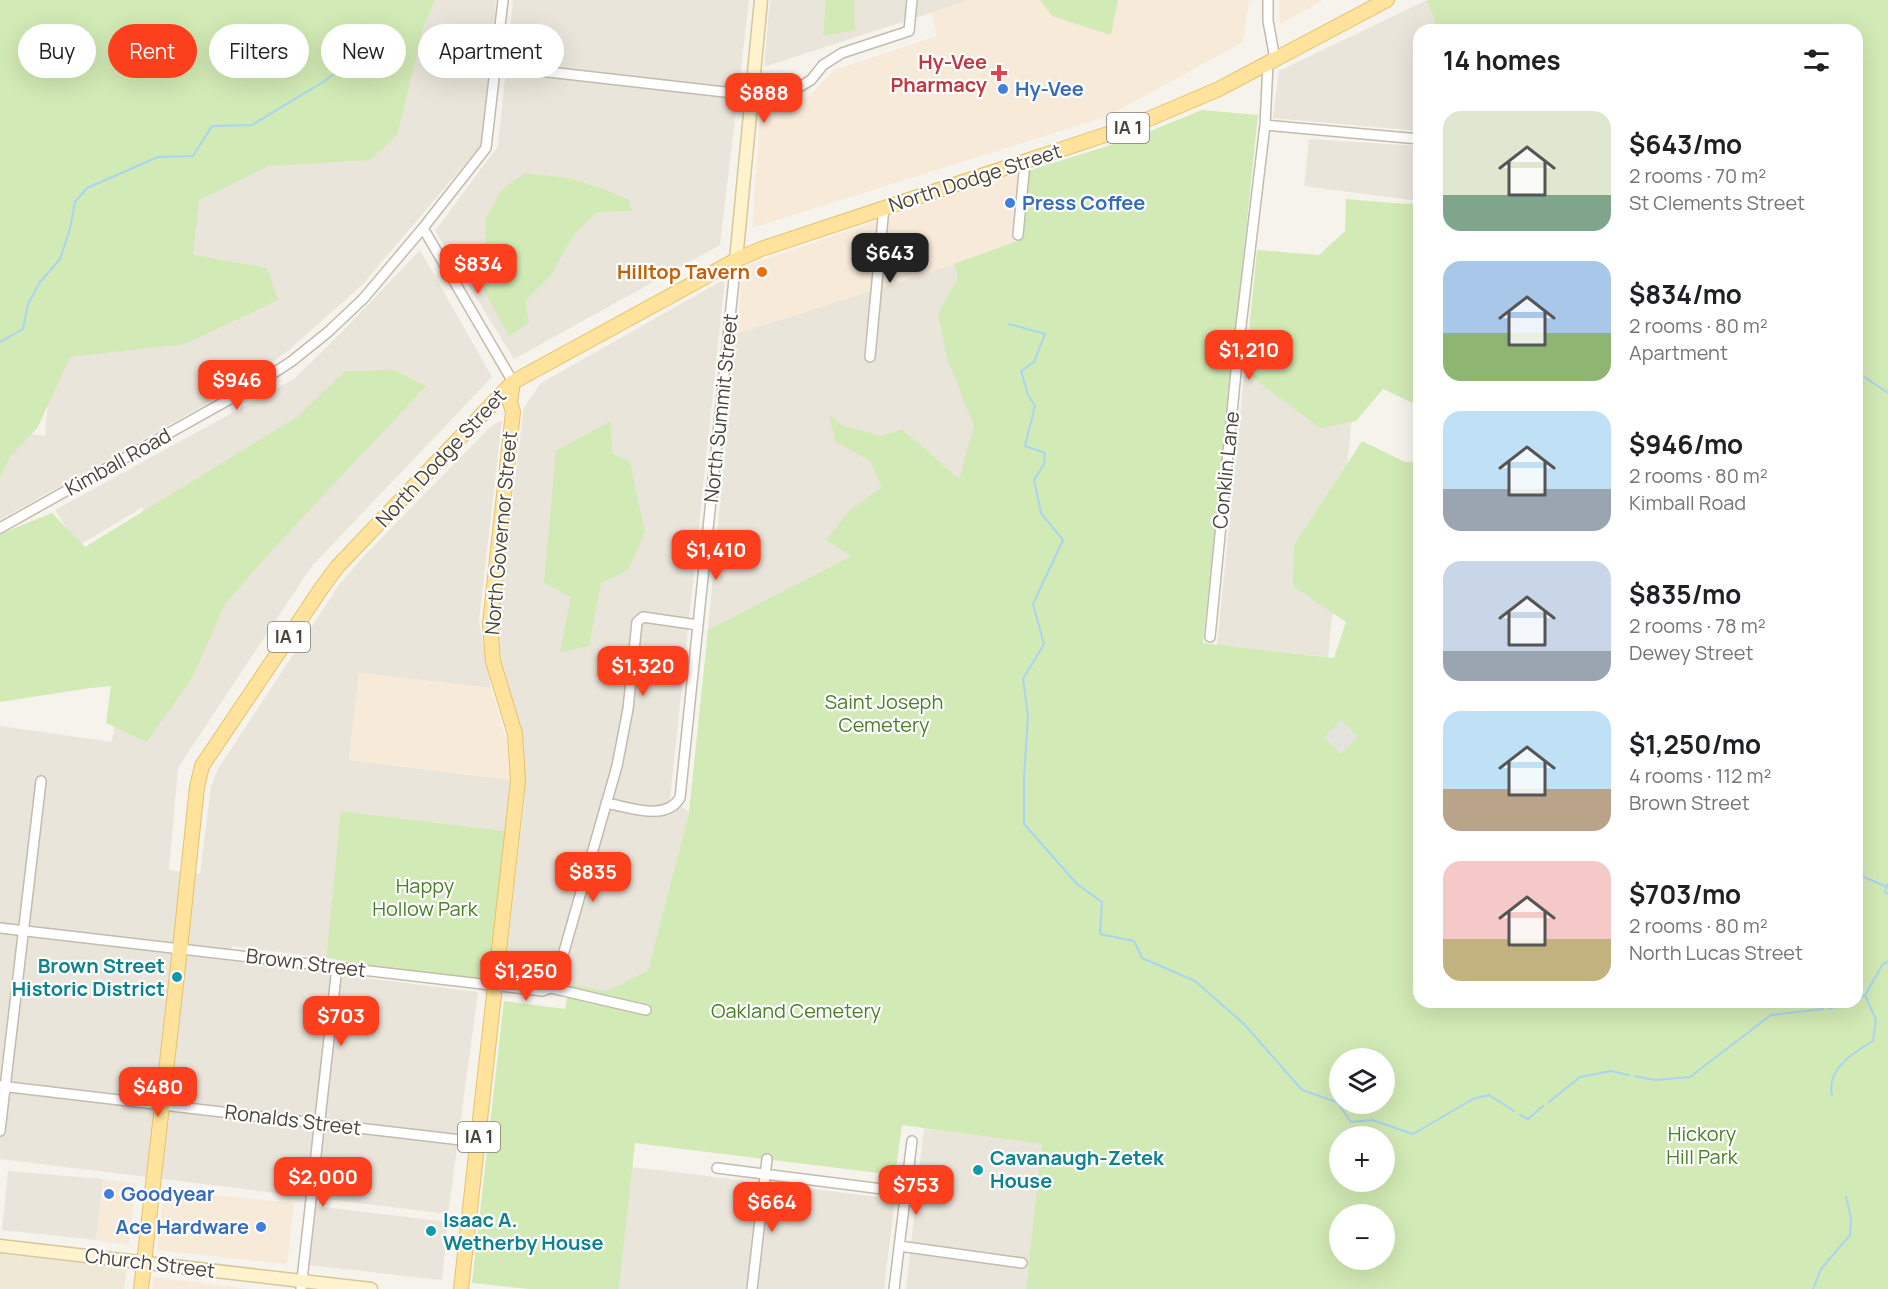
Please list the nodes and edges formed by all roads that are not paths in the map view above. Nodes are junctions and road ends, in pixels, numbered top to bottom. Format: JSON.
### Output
{"nodes":[{"id":1,"x":503,"y":0,"type":"edge"},
{"id":2,"x":761,"y":0,"type":"edge"},
{"id":3,"x":912,"y":0,"type":"edge"},
{"id":4,"x":1268,"y":0,"type":"edge"},
{"id":5,"x":1388,"y":0,"type":"edge"},
{"id":6,"x":500,"y":24,"type":"edge"},
{"id":7,"x":1272,"y":61,"type":"junction"},
{"id":8,"x":564,"y":73,"type":"edge"},
{"id":9,"x":495,"y":78,"type":"edge"},
{"id":10,"x":751,"y":93,"type":"junction"},
{"id":11,"x":1265,"y":125,"type":"junction"},
{"id":12,"x":1413,"y":138,"type":"edge"},
{"id":13,"x":1025,"y":162,"type":"junction"},
{"id":14,"x":884,"y":207,"type":"junction"},
{"id":15,"x":423,"y":228,"type":"junction"},
{"id":16,"x":1018,"y":235,"type":"dead end"},
{"id":17,"x":736,"y":260,"type":"junction"},
{"id":18,"x":870,"y":357,"type":"dead end"},
{"id":19,"x":531,"y":373,"type":"junction"},
{"id":20,"x":513,"y":382,"type":"junction"},
{"id":21,"x":488,"y":409,"type":"junction"},
{"id":22,"x":513,"y":412,"type":"junction"},
{"id":23,"x":0,"y":528,"type":"edge"},
{"id":24,"x":698,"y":625,"type":"junction"},
{"id":25,"x":1210,"y":637,"type":"dead end"},
{"id":26,"x":41,"y":781,"type":"dead end"},
{"id":27,"x":606,"y":803,"type":"junction"},
{"id":28,"x":0,"y":928,"type":"edge"},
{"id":29,"x":23,"y":931,"type":"junction"},
{"id":30,"x":180,"y":949,"type":"junction"},
{"id":31,"x":337,"y":967,"type":"junction"},
{"id":32,"x":495,"y":985,"type":"junction"},
{"id":33,"x":551,"y":988,"type":"junction"},
{"id":34,"x":646,"y":1010,"type":"dead end"},
{"id":35,"x":3,"y":1086,"type":"edge"},
{"id":36,"x":162,"y":1105,"type":"junction"},
{"id":37,"x":319,"y":1123,"type":"junction"},
{"id":38,"x":0,"y":1131,"type":"edge"},
{"id":39,"x":912,"y":1141,"type":"dead end"},
{"id":40,"x":478,"y":1142,"type":"junction"},
{"id":41,"x":767,"y":1159,"type":"dead end"},
{"id":42,"x":717,"y":1168,"type":"dead end"},
{"id":43,"x":765,"y":1174,"type":"junction"},
{"id":44,"x":906,"y":1192,"type":"junction"},
{"id":45,"x":0,"y":1246,"type":"edge"},
{"id":46,"x":899,"y":1246,"type":"junction"},
{"id":47,"x":143,"y":1263,"type":"junction"},
{"id":48,"x":1022,"y":1263,"type":"dead end"},
{"id":49,"x":301,"y":1285,"type":"edge"},
{"id":50,"x":141,"y":1289,"type":"edge"},
{"id":51,"x":371,"y":1289,"type":"edge"},
{"id":52,"x":461,"y":1289,"type":"edge"},
{"id":53,"x":752,"y":1289,"type":"edge"},
{"id":54,"x":894,"y":1289,"type":"edge"}],
"edges":[{"from":1,"to":6,"type":"street","name":"Kimball Road"},
{"from":2,"to":10,"type":"street"},
{"from":3,"to":10,"type":"street"},
{"from":4,"to":7,"type":"street","name":"Conklin Lane"},
{"from":5,"to":7,"type":"main road","name":"North Dodge Street","number":"IA 1"},
{"from":7,"to":11,"type":"street","name":"Conklin Lane"},
{"from":7,"to":13,"type":"main road","name":"North Dodge Street","number":"IA 1"},
{"from":8,"to":10,"type":"street"},
{"from":9,"to":15,"type":"street","name":"Kimball Road"},
{"from":10,"to":17,"type":"street"},
{"from":11,"to":12,"type":"street"},
{"from":11,"to":25,"type":"street","name":"Conklin Lane"},
{"from":13,"to":14,"type":"main road","name":"North Dodge Street","number":"IA 1"},
{"from":13,"to":16,"type":"street"},
{"from":14,"to":17,"type":"main road","name":"North Dodge Street","number":"IA 1"},
{"from":14,"to":18,"type":"street"},
{"from":15,"to":20,"type":"street"},
{"from":15,"to":23,"type":"street","name":"Kimball Road"},
{"from":17,"to":19,"type":"main road","name":"North Dodge Street","number":"IA 1"},
{"from":17,"to":24,"type":"street","name":"North Summit Street"},
{"from":19,"to":20,"type":"main road","name":"North Dodge Street","number":"IA 1"},
{"from":19,"to":22,"type":"main road"},
{"from":20,"to":21,"type":"main road","name":"North Dodge Street","number":"IA 1"},
{"from":20,"to":22,"type":"main road","name":"North Governor Street","number":"IA 1"},
{"from":21,"to":22,"type":"main road"},
{"from":21,"to":30,"type":"main road","name":"North Dodge Street","number":"IA 1"},
{"from":22,"to":32,"type":"main road","name":"North Governor Street","number":"IA 1"},
{"from":24,"to":27,"type":"street"},
{"from":24,"to":27,"type":"street","name":"North Summit Street"},
{"from":26,"to":29,"type":"street"},
{"from":27,"to":33,"type":"street"},
{"from":28,"to":29,"type":"street","name":"Brown Street"},
{"from":29,"to":30,"type":"street","name":"Brown Street"},
{"from":29,"to":35,"type":"street"},
{"from":30,"to":31,"type":"street","name":"Brown Street"},
{"from":30,"to":36,"type":"main road","name":"North Dodge Street","number":"IA 1"},
{"from":31,"to":32,"type":"street","name":"Brown Street"},
{"from":31,"to":37,"type":"street"},
{"from":32,"to":33,"type":"street","name":"Brown Street"},
{"from":32,"to":40,"type":"main road","name":"North Governor Street","number":"IA 1"},
{"from":33,"to":34,"type":"street","name":"Brown Street"},
{"from":35,"to":36,"type":"street","name":"Ronalds Street"},
{"from":35,"to":38,"type":"street"},
{"from":36,"to":37,"type":"street","name":"Ronalds Street"},
{"from":36,"to":47,"type":"main road","name":"North Dodge Street","number":"IA 1"},
{"from":37,"to":40,"type":"street","name":"Ronalds Street"},
{"from":37,"to":49,"type":"street"},
{"from":39,"to":44,"type":"street"},
{"from":40,"to":52,"type":"main road","name":"North Governor Street","number":"IA 1"},
{"from":41,"to":43,"type":"street"},
{"from":42,"to":43,"type":"street"},
{"from":43,"to":44,"type":"street"},
{"from":43,"to":53,"type":"street"},
{"from":44,"to":46,"type":"street"},
{"from":45,"to":47,"type":"street","name":"Church Street"},
{"from":46,"to":48,"type":"street"},
{"from":46,"to":54,"type":"street"},
{"from":47,"to":49,"type":"street","name":"Church Street"},
{"from":47,"to":50,"type":"main road","name":"North Dodge Street","number":"IA 1"},
{"from":49,"to":51,"type":"street","name":"Church Street"}]}
